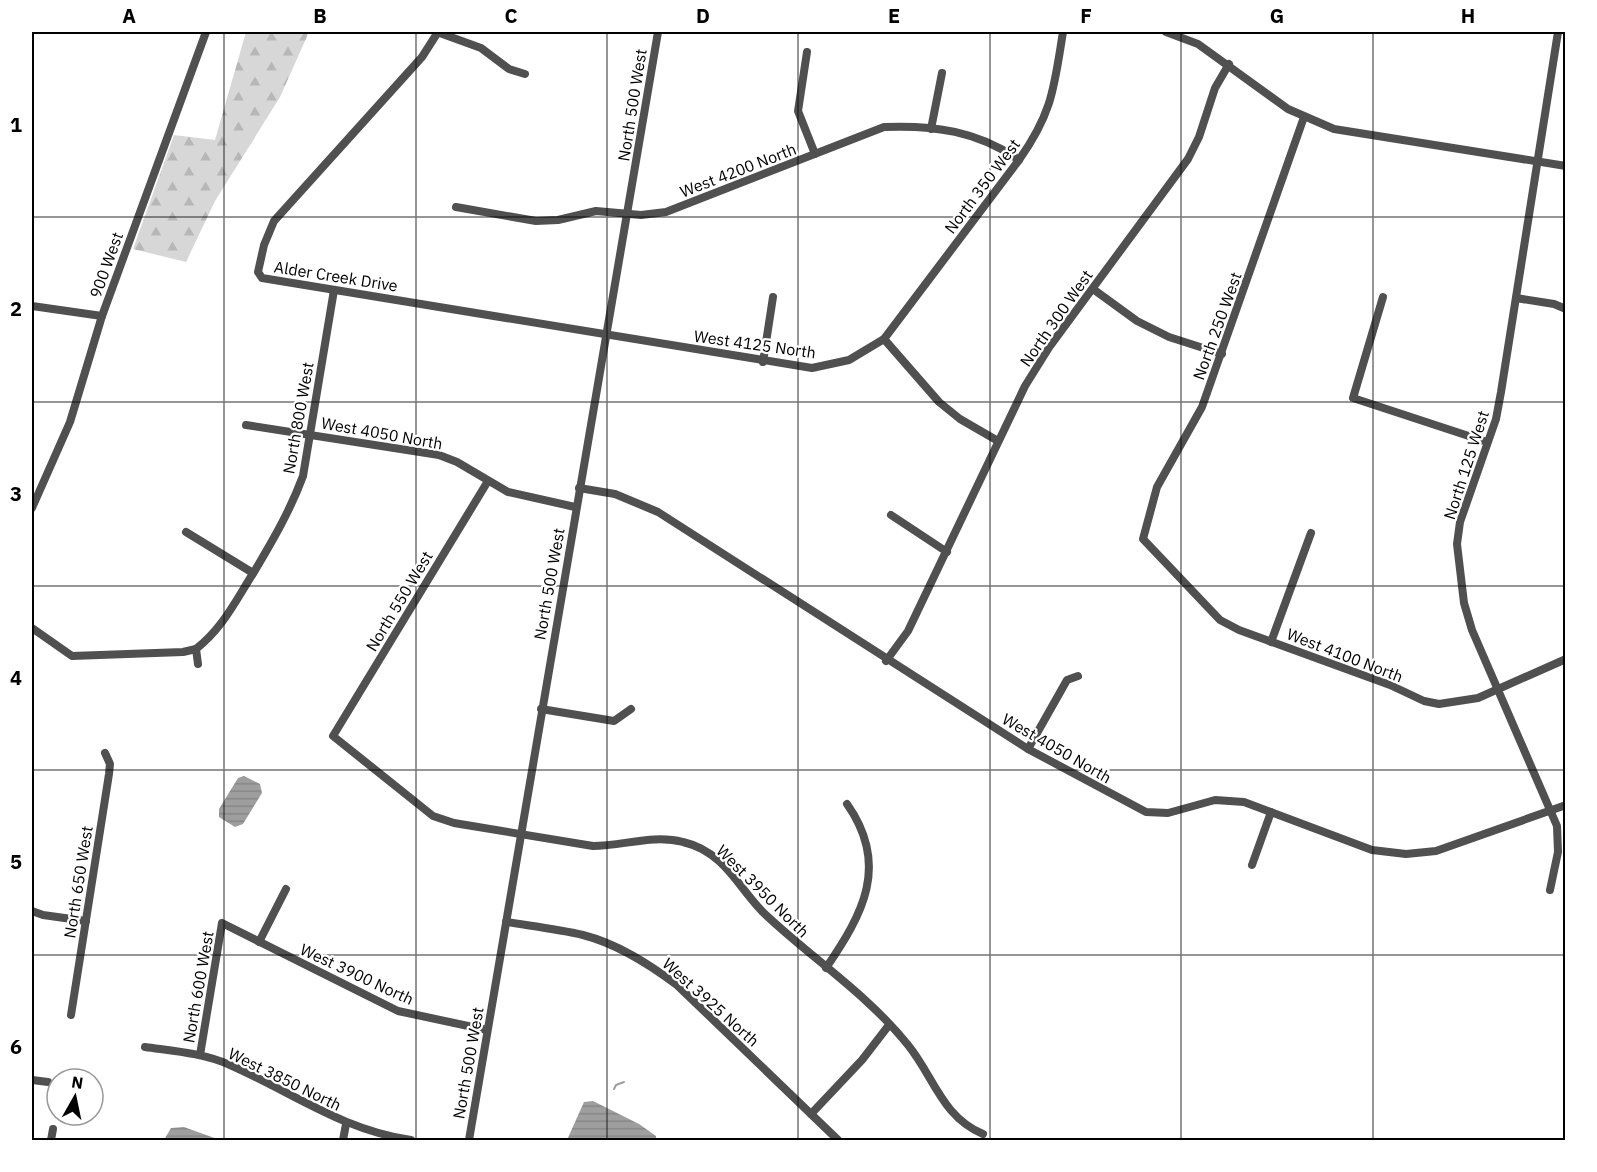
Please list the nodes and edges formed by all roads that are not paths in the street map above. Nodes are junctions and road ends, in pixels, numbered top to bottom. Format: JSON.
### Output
{"nodes":[{"id":1,"x":206,"y":32,"type":"edge"},
{"id":2,"x":437,"y":32,"type":"edge"},
{"id":3,"x":658,"y":32,"type":"edge"},
{"id":4,"x":1063,"y":32,"type":"edge"},
{"id":5,"x":1166,"y":32,"type":"edge"},
{"id":6,"x":1558,"y":32,"type":"edge"},
{"id":7,"x":807,"y":52,"type":"dead end"},
{"id":8,"x":1229,"y":64,"type":"junction"},
{"id":9,"x":942,"y":73,"type":"dead end"},
{"id":10,"x":525,"y":74,"type":"dead end"},
{"id":11,"x":1304,"y":117,"type":"junction"},
{"id":12,"x":931,"y":129,"type":"junction"},
{"id":13,"x":815,"y":154,"type":"junction"},
{"id":14,"x":1019,"y":160,"type":"junction"},
{"id":15,"x":1539,"y":161,"type":"junction"},
{"id":16,"x":1566,"y":166,"type":"edge"},
{"id":17,"x":456,"y":207,"type":"dead end"},
{"id":18,"x":627,"y":215,"type":"junction"},
{"id":19,"x":1093,"y":288,"type":"junction"},
{"id":20,"x":333,"y":290,"type":"junction"},
{"id":21,"x":773,"y":297,"type":"dead end"},
{"id":22,"x":1383,"y":297,"type":"dead end"},
{"id":23,"x":1516,"y":298,"type":"junction"},
{"id":24,"x":32,"y":306,"type":"edge"},
{"id":25,"x":1566,"y":309,"type":"edge"},
{"id":26,"x":102,"y":316,"type":"junction"},
{"id":27,"x":607,"y":335,"type":"junction"},
{"id":28,"x":884,"y":339,"type":"junction"},
{"id":29,"x":1222,"y":354,"type":"junction"},
{"id":30,"x":763,"y":362,"type":"junction"},
{"id":31,"x":246,"y":425,"type":"dead end"},
{"id":32,"x":310,"y":435,"type":"junction"},
{"id":33,"x":998,"y":441,"type":"junction"},
{"id":34,"x":1487,"y":442,"type":"junction"},
{"id":35,"x":488,"y":481,"type":"junction"},
{"id":36,"x":579,"y":488,"type":"junction"},
{"id":37,"x":575,"y":507,"type":"junction"},
{"id":38,"x":32,"y":508,"type":"edge"},
{"id":39,"x":891,"y":515,"type":"dead end"},
{"id":40,"x":186,"y":532,"type":"dead end"},
{"id":41,"x":1311,"y":533,"type":"dead end"},
{"id":42,"x":1143,"y":539,"type":"joint"},
{"id":43,"x":947,"y":552,"type":"junction"},
{"id":44,"x":253,"y":573,"type":"junction"},
{"id":45,"x":32,"y":628,"type":"edge"},
{"id":46,"x":1271,"y":642,"type":"junction"},
{"id":47,"x":196,"y":649,"type":"junction"},
{"id":48,"x":1566,"y":659,"type":"edge"},
{"id":49,"x":886,"y":661,"type":"junction"},
{"id":50,"x":198,"y":664,"type":"dead end"},
{"id":51,"x":1078,"y":676,"type":"dead end"},
{"id":52,"x":1498,"y":690,"type":"junction"},
{"id":53,"x":542,"y":709,"type":"junction"},
{"id":54,"x":631,"y":709,"type":"dead end"},
{"id":55,"x":333,"y":736,"type":"joint"},
{"id":56,"x":1028,"y":749,"type":"junction"},
{"id":57,"x":105,"y":753,"type":"dead end"},
{"id":58,"x":847,"y":804,"type":"dead end"},
{"id":59,"x":1566,"y":805,"type":"edge"},
{"id":60,"x":1551,"y":811,"type":"junction"},
{"id":61,"x":1271,"y":812,"type":"junction"},
{"id":62,"x":520,"y":835,"type":"junction"},
{"id":63,"x":1252,"y":865,"type":"dead end"},
{"id":64,"x":286,"y":889,"type":"dead end"},
{"id":65,"x":1551,"y":891,"type":"dead end"},
{"id":66,"x":32,"y":910,"type":"edge"},
{"id":67,"x":86,"y":921,"type":"junction"},
{"id":68,"x":506,"y":922,"type":"junction"},
{"id":69,"x":222,"y":923,"type":"joint"},
{"id":70,"x":259,"y":942,"type":"junction"},
{"id":71,"x":826,"y":969,"type":"junction"},
{"id":72,"x":71,"y":1015,"type":"dead end"},
{"id":73,"x":889,"y":1025,"type":"junction"},
{"id":74,"x":487,"y":1030,"type":"junction"},
{"id":75,"x":145,"y":1047,"type":"dead end"},
{"id":76,"x":200,"y":1055,"type":"junction"},
{"id":77,"x":811,"y":1114,"type":"junction"},
{"id":78,"x":346,"y":1124,"type":"junction"},
{"id":79,"x":53,"y":1129,"type":"dead end"},
{"id":80,"x":983,"y":1134,"type":"dead end"},
{"id":81,"x":51,"y":1140,"type":"edge"},
{"id":82,"x":343,"y":1140,"type":"edge"},
{"id":83,"x":411,"y":1140,"type":"edge"},
{"id":84,"x":468,"y":1140,"type":"edge"},
{"id":85,"x":838,"y":1140,"type":"edge"}],
"edges":[{"from":1,"to":26,"type":"street","name":"900 West"},
{"from":2,"to":10,"type":"street"},
{"from":2,"to":20,"type":"street","name":"Alder Creek Drive"},
{"from":3,"to":18,"type":"street","name":"North 500 West"},
{"from":4,"to":14,"type":"street","name":"North 350 West"},
{"from":5,"to":8,"type":"street"},
{"from":6,"to":15,"type":"street","name":"North 125 West"},
{"from":7,"to":13,"type":"street"},
{"from":8,"to":11,"type":"street"},
{"from":8,"to":19,"type":"street","name":"North 300 West"},
{"from":9,"to":12,"type":"street"},
{"from":11,"to":15,"type":"street"},
{"from":11,"to":29,"type":"street","name":"North 250 West"},
{"from":12,"to":13,"type":"street","name":"West 4200 North"},
{"from":12,"to":14,"type":"street","name":"West 4200 North"},
{"from":13,"to":18,"type":"street","name":"West 4200 North"},
{"from":14,"to":28,"type":"street","name":"North 350 West"},
{"from":15,"to":16,"type":"street"},
{"from":15,"to":23,"type":"street","name":"North 125 West"},
{"from":17,"to":18,"type":"street","name":"West 4200 North"},
{"from":18,"to":27,"type":"street","name":"North 500 West"},
{"from":19,"to":29,"type":"street"},
{"from":19,"to":33,"type":"street","name":"North 300 West"},
{"from":20,"to":27,"type":"street","name":"Alder Creek Drive"},
{"from":20,"to":32,"type":"street","name":"North 800 West"},
{"from":21,"to":30,"type":"street"},
{"from":22,"to":34,"type":"street"},
{"from":23,"to":25,"type":"street"},
{"from":23,"to":34,"type":"street","name":"North 125 West"},
{"from":24,"to":26,"type":"street"},
{"from":26,"to":38,"type":"street","name":"900 West"},
{"from":27,"to":30,"type":"street","name":"West 4125 North"},
{"from":27,"to":36,"type":"street","name":"North 500 West"},
{"from":28,"to":30,"type":"street","name":"West 4125 North"},
{"from":28,"to":33,"type":"street"},
{"from":29,"to":42,"type":"street","name":"North 250 West"},
{"from":31,"to":32,"type":"street","name":"West 4050 North"},
{"from":32,"to":35,"type":"street","name":"West 4050 North"},
{"from":32,"to":44,"type":"street","name":"North 800 West"},
{"from":33,"to":43,"type":"street","name":"North 300 West"},
{"from":34,"to":52,"type":"street","name":"North 125 West"},
{"from":35,"to":37,"type":"street","name":"West 4050 North"},
{"from":35,"to":55,"type":"street","name":"North 550 West"},
{"from":36,"to":37,"type":"street","name":"North 500 West"},
{"from":36,"to":49,"type":"street","name":"West 4050 North"},
{"from":37,"to":53,"type":"street","name":"North 500 West"},
{"from":39,"to":43,"type":"street"},
{"from":40,"to":44,"type":"street"},
{"from":41,"to":46,"type":"street"},
{"from":42,"to":46,"type":"street","name":"West 4100 North"},
{"from":43,"to":49,"type":"street","name":"North 300 West"},
{"from":44,"to":47,"type":"street","name":"North 800 West"},
{"from":45,"to":47,"type":"street"},
{"from":46,"to":52,"type":"street","name":"West 4100 North"},
{"from":47,"to":50,"type":"street"},
{"from":48,"to":52,"type":"street","name":"West 4100 North"},
{"from":49,"to":56,"type":"street","name":"West 4050 North"},
{"from":51,"to":56,"type":"street"},
{"from":52,"to":60,"type":"street","name":"North 125 West"},
{"from":53,"to":54,"type":"street"},
{"from":53,"to":62,"type":"street","name":"North 500 West"},
{"from":55,"to":62,"type":"street","name":"West 3950 North"},
{"from":56,"to":61,"type":"street","name":"West 4050 North"},
{"from":57,"to":67,"type":"street","name":"North 650 West"},
{"from":58,"to":71,"type":"street"},
{"from":59,"to":60,"type":"street","name":"West 4050 North"},
{"from":60,"to":61,"type":"street","name":"West 4050 North"},
{"from":60,"to":65,"type":"street","name":"North 125 West"},
{"from":61,"to":63,"type":"street"},
{"from":62,"to":68,"type":"street","name":"North 500 West"},
{"from":62,"to":71,"type":"street","name":"West 3950 North"},
{"from":64,"to":70,"type":"street"},
{"from":66,"to":67,"type":"street"},
{"from":67,"to":72,"type":"street","name":"North 650 West"},
{"from":68,"to":74,"type":"street","name":"North 500 West"},
{"from":68,"to":77,"type":"street","name":"West 3925 North"},
{"from":69,"to":70,"type":"street","name":"West 3900 North"},
{"from":69,"to":76,"type":"street","name":"North 600 West"},
{"from":70,"to":74,"type":"street","name":"West 3900 North"},
{"from":71,"to":73,"type":"street","name":"West 3950 North"},
{"from":73,"to":77,"type":"street"},
{"from":73,"to":80,"type":"street","name":"West 3950 North"},
{"from":74,"to":84,"type":"street","name":"North 500 West"},
{"from":75,"to":76,"type":"street","name":"West 3850 North"},
{"from":76,"to":78,"type":"street","name":"West 3850 North"},
{"from":77,"to":85,"type":"street","name":"West 3925 North"},
{"from":78,"to":82,"type":"street"},
{"from":78,"to":83,"type":"street","name":"West 3850 North"},
{"from":79,"to":81,"type":"street"}]}
